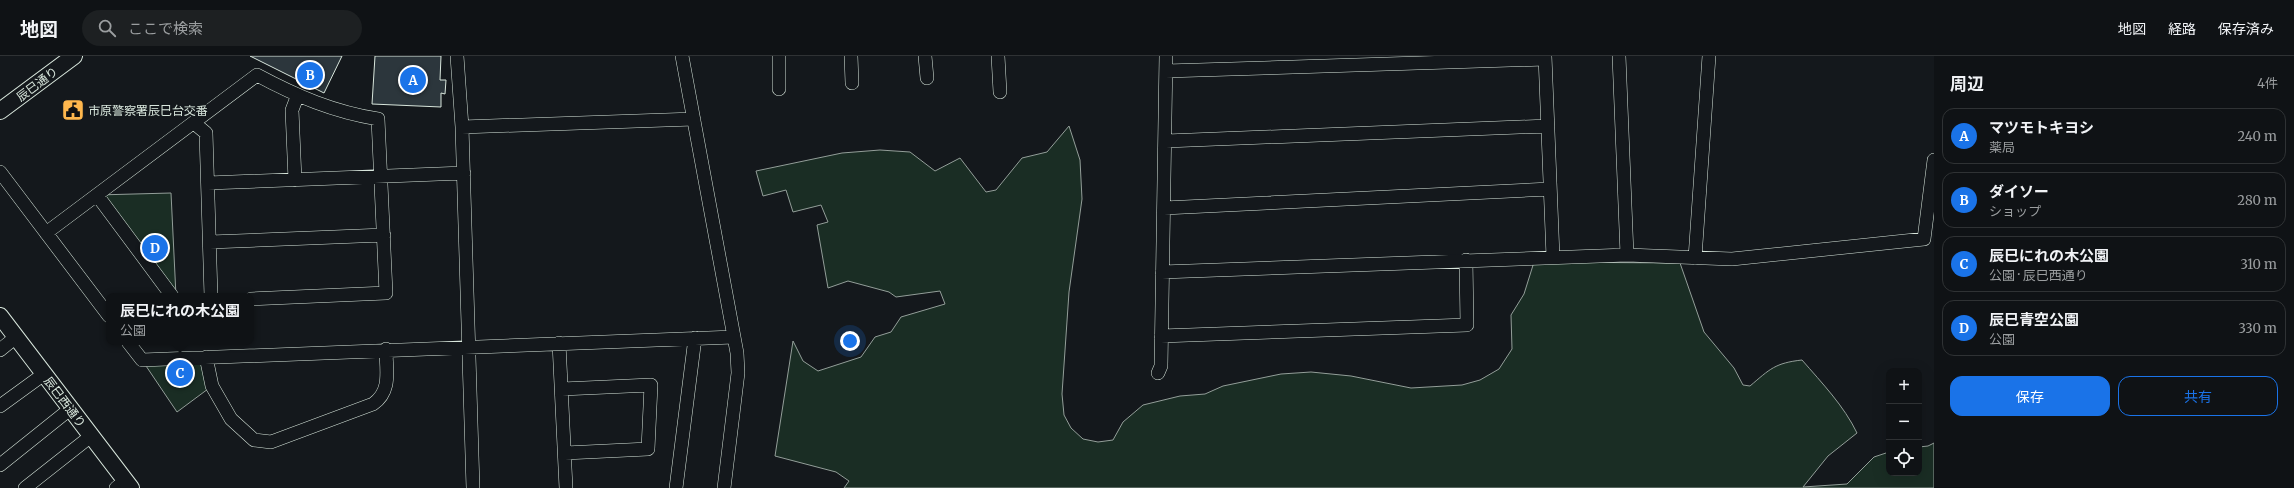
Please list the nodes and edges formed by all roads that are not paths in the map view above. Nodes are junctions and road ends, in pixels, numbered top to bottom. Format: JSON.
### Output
{"nodes":[{"id":1,"x":74,"y":56,"type":"edge"},
{"id":2,"x":457,"y":56,"type":"edge"},
{"id":3,"x":682,"y":56,"type":"edge"},
{"id":4,"x":779,"y":56,"type":"edge"},
{"id":5,"x":851,"y":56,"type":"edge"},
{"id":6,"x":925,"y":56,"type":"edge"},
{"id":7,"x":998,"y":56,"type":"edge"},
{"id":8,"x":1166,"y":56,"type":"edge"},
{"id":9,"x":1619,"y":56,"type":"edge"},
{"id":10,"x":1709,"y":56,"type":"edge"},
{"id":11,"x":1545,"y":58,"type":"edge"},
{"id":12,"x":1166,"y":71,"type":"junction"},
{"id":13,"x":926,"y":78,"type":"dead end"},
{"id":14,"x":852,"y":83,"type":"dead end"},
{"id":15,"x":780,"y":89,"type":"dead end"},
{"id":16,"x":1000,"y":92,"type":"dead end"},
{"id":17,"x":296,"y":96,"type":"junction"},
{"id":18,"x":0,"y":111,"type":"edge"},
{"id":19,"x":694,"y":119,"type":"junction"},
{"id":20,"x":194,"y":123,"type":"junction"},
{"id":21,"x":1548,"y":126,"type":"junction"},
{"id":22,"x":462,"y":127,"type":"junction"},
{"id":23,"x":1166,"y":141,"type":"junction"},
{"id":24,"x":1934,"y":160,"type":"edge"},
{"id":25,"x":0,"y":172,"type":"edge"},
{"id":26,"x":464,"y":173,"type":"junction"},
{"id":27,"x":381,"y":176,"type":"junction"},
{"id":28,"x":295,"y":180,"type":"junction"},
{"id":29,"x":208,"y":183,"type":"junction"},
{"id":30,"x":1550,"y":189,"type":"junction"},
{"id":31,"x":97,"y":195,"type":"junction"},
{"id":32,"x":1164,"y":208,"type":"junction"},
{"id":33,"x":46,"y":232,"type":"junction"},
{"id":34,"x":384,"y":236,"type":"junction"},
{"id":35,"x":210,"y":242,"type":"junction"},
{"id":36,"x":1627,"y":255,"type":"junction"},
{"id":37,"x":1553,"y":257,"type":"junction"},
{"id":38,"x":1695,"y":258,"type":"junction"},
{"id":39,"x":1466,"y":260,"type":"junction"},
{"id":40,"x":1162,"y":272,"type":"junction"},
{"id":41,"x":170,"y":293,"type":"edge"},
{"id":42,"x":211,"y":293,"type":"edge"},
{"id":43,"x":254,"y":299,"type":"edge"},
{"id":44,"x":106,"y":312,"type":"edge"},
{"id":45,"x":0,"y":316,"type":"edge"},
{"id":46,"x":1161,"y":336,"type":"junction"},
{"id":47,"x":16,"y":337,"type":"junction"},
{"id":48,"x":734,"y":337,"type":"junction"},
{"id":49,"x":695,"y":338,"type":"junction"},
{"id":50,"x":559,"y":343,"type":"junction"},
{"id":51,"x":130,"y":345,"type":"edge"},
{"id":52,"x":469,"y":346,"type":"junction"},
{"id":53,"x":0,"y":350,"type":"edge"},
{"id":54,"x":386,"y":350,"type":"junction"},
{"id":55,"x":206,"y":357,"type":"junction"},
{"id":56,"x":1158,"y":373,"type":"dead end"},
{"id":57,"x":44,"y":374,"type":"junction"},
{"id":58,"x":562,"y":389,"type":"junction"},
{"id":59,"x":0,"y":406,"type":"edge"},
{"id":60,"x":70,"y":409,"type":"junction"},
{"id":61,"x":91,"y":436,"type":"junction"},
{"id":62,"x":565,"y":453,"type":"junction"},
{"id":63,"x":0,"y":465,"type":"edge"},
{"id":64,"x":124,"y":486,"type":"edge"},
{"id":65,"x":25,"y":488,"type":"edge"},
{"id":66,"x":473,"y":488,"type":"edge"},
{"id":67,"x":566,"y":488,"type":"edge"},
{"id":68,"x":676,"y":488,"type":"edge"},
{"id":69,"x":724,"y":488,"type":"edge"}],
"edges":[{"from":1,"to":18,"type":"street","name":"辰巳通り"},
{"from":2,"to":22,"type":"street"},
{"from":3,"to":19,"type":"street"},
{"from":4,"to":15,"type":"street"},
{"from":5,"to":14,"type":"street"},
{"from":6,"to":13,"type":"street"},
{"from":7,"to":16,"type":"street"},
{"from":8,"to":12,"type":"street"},
{"from":9,"to":36,"type":"street"},
{"from":10,"to":38,"type":"street"},
{"from":11,"to":12,"type":"street"},
{"from":11,"to":21,"type":"street"},
{"from":12,"to":23,"type":"street"},
{"from":17,"to":20,"type":"street"},
{"from":17,"to":27,"type":"street"},
{"from":17,"to":28,"type":"street"},
{"from":19,"to":22,"type":"street"},
{"from":19,"to":48,"type":"street"},
{"from":20,"to":29,"type":"street"},
{"from":20,"to":31,"type":"street"},
{"from":21,"to":23,"type":"street"},
{"from":21,"to":30,"type":"street"},
{"from":22,"to":26,"type":"street"},
{"from":23,"to":32,"type":"street"},
{"from":24,"to":38,"type":"street"},
{"from":25,"to":33,"type":"street"},
{"from":26,"to":27,"type":"street"},
{"from":26,"to":52,"type":"street"},
{"from":27,"to":28,"type":"street"},
{"from":27,"to":34,"type":"street"},
{"from":28,"to":29,"type":"street"},
{"from":29,"to":35,"type":"street"},
{"from":30,"to":32,"type":"street"},
{"from":30,"to":37,"type":"street"},
{"from":31,"to":33,"type":"street"},
{"from":31,"to":41,"type":"street"},
{"from":32,"to":40,"type":"street"},
{"from":33,"to":44,"type":"street"},
{"from":34,"to":35,"type":"street"},
{"from":34,"to":43,"type":"street"},
{"from":35,"to":42,"type":"street"},
{"from":36,"to":37,"type":"street"},
{"from":36,"to":38,"type":"street"},
{"from":37,"to":39,"type":"street"},
{"from":39,"to":40,"type":"street"},
{"from":39,"to":46,"type":"street"},
{"from":40,"to":46,"type":"street"},
{"from":45,"to":47,"type":"street","name":"辰巳西通り"},
{"from":46,"to":56,"type":"street"},
{"from":47,"to":53,"type":"street"},
{"from":47,"to":57,"type":"street","name":"辰巳西通り"},
{"from":48,"to":49,"type":"street"},
{"from":48,"to":69,"type":"street"},
{"from":49,"to":50,"type":"street"},
{"from":49,"to":68,"type":"street"},
{"from":50,"to":52,"type":"street"},
{"from":50,"to":58,"type":"street"},
{"from":51,"to":55,"type":"street"},
{"from":52,"to":54,"type":"street"},
{"from":52,"to":66,"type":"street"},
{"from":54,"to":55,"type":"street"},
{"from":54,"to":55,"type":"street"},
{"from":57,"to":59,"type":"street"},
{"from":57,"to":60,"type":"street","name":"辰巳西通り"},
{"from":58,"to":62,"type":"street"},
{"from":58,"to":62,"type":"street"},
{"from":60,"to":61,"type":"street","name":"辰巳西通り"},
{"from":60,"to":63,"type":"street"},
{"from":61,"to":64,"type":"street","name":"辰巳西通り"},
{"from":61,"to":65,"type":"street"},
{"from":62,"to":67,"type":"street"}]}
